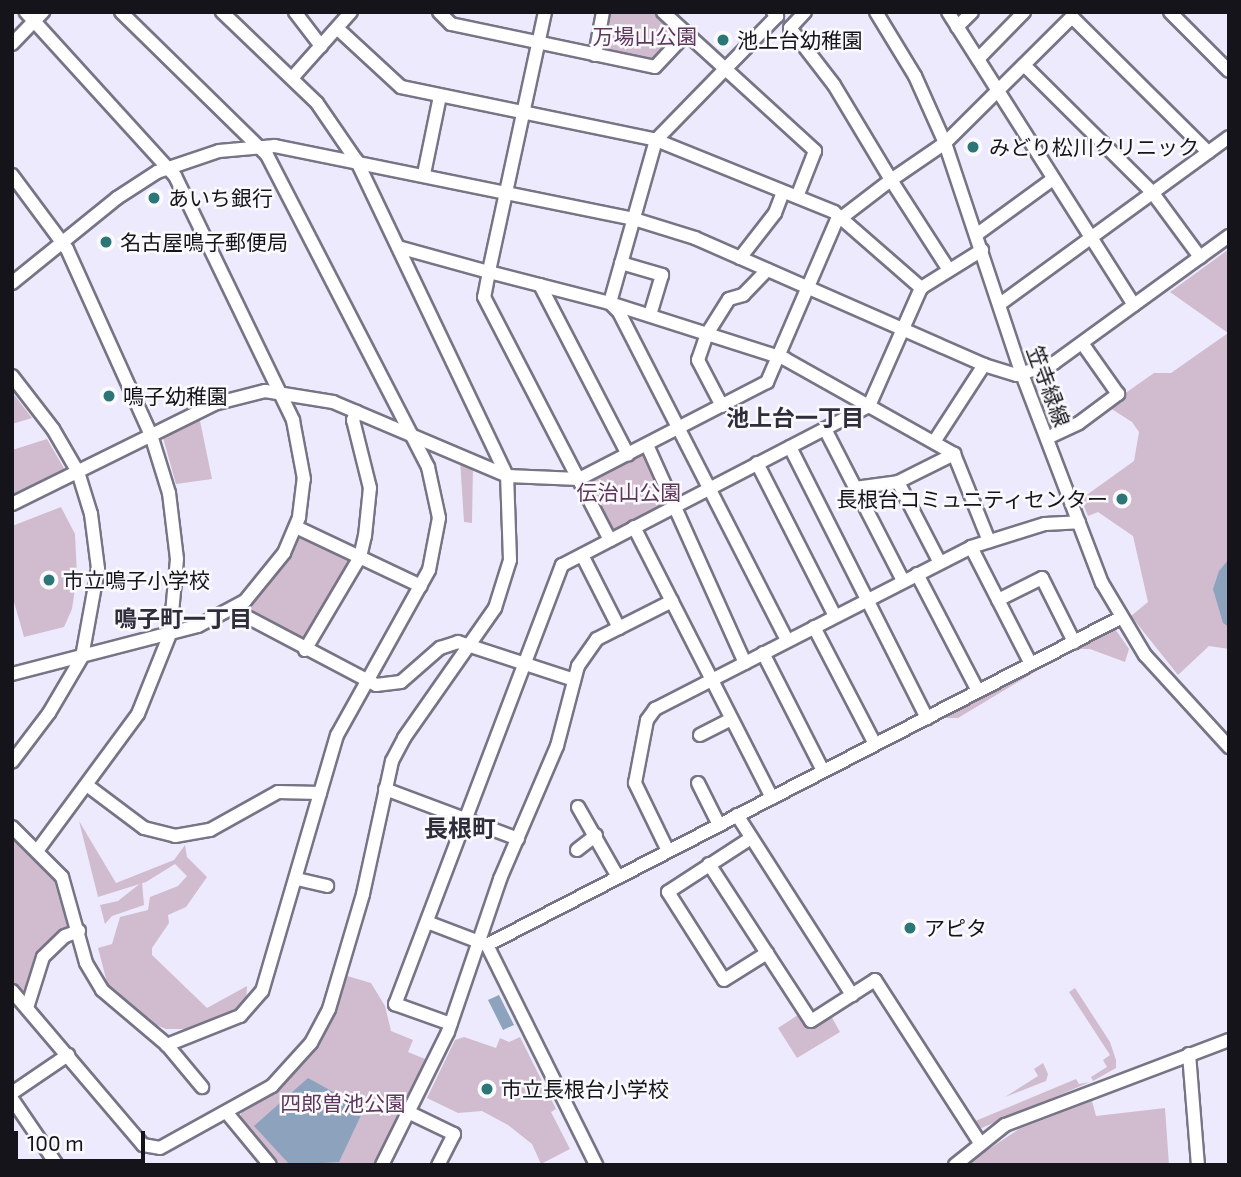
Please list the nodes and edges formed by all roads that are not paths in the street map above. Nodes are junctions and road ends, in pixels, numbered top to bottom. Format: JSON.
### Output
{"nodes":[{"id":1,"x":121,"y":12,"type":"edge"},
{"id":2,"x":222,"y":12,"type":"edge"},
{"id":3,"x":295,"y":12,"type":"edge"},
{"id":4,"x":351,"y":12,"type":"edge"},
{"id":5,"x":439,"y":12,"type":"edge"},
{"id":6,"x":545,"y":12,"type":"edge"},
{"id":7,"x":603,"y":12,"type":"edge"},
{"id":8,"x":663,"y":12,"type":"edge"},
{"id":9,"x":805,"y":12,"type":"edge"},
{"id":10,"x":876,"y":12,"type":"edge"},
{"id":11,"x":948,"y":12,"type":"edge"},
{"id":12,"x":972,"y":12,"type":"edge"},
{"id":13,"x":1024,"y":12,"type":"edge"},
{"id":14,"x":1170,"y":12,"type":"edge"},
{"id":15,"x":775,"y":14,"type":"edge"},
{"id":16,"x":1072,"y":14,"type":"edge"},
{"id":17,"x":34,"y":15,"type":"edge"},
{"id":18,"x":957,"y":27,"type":"junction"},
{"id":19,"x":337,"y":28,"type":"junction"},
{"id":20,"x":790,"y":28,"type":"junction"},
{"id":21,"x":686,"y":34,"type":"junction"},
{"id":22,"x":538,"y":43,"type":"junction"},
{"id":23,"x":12,"y":44,"type":"edge"},
{"id":24,"x":321,"y":46,"type":"junction"},
{"id":25,"x":594,"y":55,"type":"junction"},
{"id":26,"x":978,"y":59,"type":"junction"},
{"id":27,"x":1024,"y":65,"type":"junction"},
{"id":28,"x":726,"y":69,"type":"junction"},
{"id":29,"x":1229,"y":71,"type":"edge"},
{"id":30,"x":293,"y":77,"type":"junction"},
{"id":31,"x":998,"y":91,"type":"junction"},
{"id":32,"x":440,"y":96,"type":"junction"},
{"id":33,"x":523,"y":113,"type":"junction"},
{"id":34,"x":1229,"y":137,"type":"edge"},
{"id":35,"x":656,"y":140,"type":"junction"},
{"id":36,"x":945,"y":143,"type":"junction"},
{"id":37,"x":260,"y":146,"type":"junction"},
{"id":38,"x":1208,"y":152,"type":"junction"},
{"id":39,"x":356,"y":160,"type":"junction"},
{"id":40,"x":168,"y":167,"type":"junction"},
{"id":41,"x":424,"y":174,"type":"junction"},
{"id":42,"x":12,"y":176,"type":"edge"},
{"id":43,"x":1053,"y":179,"type":"junction"},
{"id":44,"x":891,"y":180,"type":"junction"},
{"id":45,"x":507,"y":192,"type":"junction"},
{"id":46,"x":783,"y":192,"type":"junction"},
{"id":47,"x":1152,"y":192,"type":"junction"},
{"id":48,"x":797,"y":197,"type":"junction"},
{"id":49,"x":840,"y":215,"type":"junction"},
{"id":50,"x":634,"y":219,"type":"junction"},
{"id":51,"x":976,"y":235,"type":"junction"},
{"id":52,"x":1229,"y":236,"type":"edge"},
{"id":53,"x":1091,"y":238,"type":"junction"},
{"id":54,"x":63,"y":242,"type":"junction"},
{"id":55,"x":398,"y":247,"type":"junction"},
{"id":56,"x":982,"y":250,"type":"junction"},
{"id":57,"x":1200,"y":257,"type":"junction"},
{"id":58,"x":740,"y":258,"type":"junction"},
{"id":59,"x":621,"y":263,"type":"junction"},
{"id":60,"x":767,"y":270,"type":"junction"},
{"id":61,"x":949,"y":270,"type":"junction"},
{"id":62,"x":489,"y":272,"type":"junction"},
{"id":63,"x":12,"y":283,"type":"edge"},
{"id":64,"x":540,"y":285,"type":"junction"},
{"id":65,"x":808,"y":287,"type":"junction"},
{"id":66,"x":921,"y":288,"type":"junction"},
{"id":67,"x":610,"y":303,"type":"junction"},
{"id":68,"x":1000,"y":304,"type":"junction"},
{"id":69,"x":1134,"y":305,"type":"junction"},
{"id":70,"x":649,"y":315,"type":"junction"},
{"id":71,"x":904,"y":329,"type":"junction"},
{"id":72,"x":707,"y":334,"type":"junction"},
{"id":73,"x":1082,"y":343,"type":"junction"},
{"id":74,"x":778,"y":356,"type":"junction"},
{"id":75,"x":984,"y":365,"type":"junction"},
{"id":76,"x":1022,"y":374,"type":"junction"},
{"id":77,"x":12,"y":376,"type":"edge"},
{"id":78,"x":279,"y":391,"type":"junction"},
{"id":79,"x":722,"y":406,"type":"junction"},
{"id":80,"x":869,"y":406,"type":"junction"},
{"id":81,"x":356,"y":412,"type":"junction"},
{"id":82,"x":677,"y":429,"type":"junction"},
{"id":83,"x":825,"y":429,"type":"junction"},
{"id":84,"x":151,"y":435,"type":"junction"},
{"id":85,"x":412,"y":435,"type":"junction"},
{"id":86,"x":1047,"y":438,"type":"junction"},
{"id":87,"x":934,"y":442,"type":"junction"},
{"id":88,"x":647,"y":445,"type":"junction"},
{"id":89,"x":790,"y":447,"type":"junction"},
{"id":90,"x":954,"y":454,"type":"junction"},
{"id":91,"x":628,"y":455,"type":"junction"},
{"id":92,"x":757,"y":463,"type":"junction"},
{"id":93,"x":78,"y":472,"type":"junction"},
{"id":94,"x":508,"y":476,"type":"junction"},
{"id":95,"x":579,"y":479,"type":"junction"},
{"id":96,"x":898,"y":482,"type":"junction"},
{"id":97,"x":855,"y":488,"type":"junction"},
{"id":98,"x":708,"y":489,"type":"junction"},
{"id":99,"x":12,"y":504,"type":"edge"},
{"id":100,"x":675,"y":506,"type":"junction"},
{"id":101,"x":1079,"y":522,"type":"junction"},
{"id":102,"x":296,"y":527,"type":"junction"},
{"id":103,"x":634,"y":527,"type":"junction"},
{"id":104,"x":610,"y":540,"type":"junction"},
{"id":105,"x":989,"y":541,"type":"junction"},
{"id":106,"x":971,"y":547,"type":"junction"},
{"id":107,"x":582,"y":555,"type":"junction"},
{"id":108,"x":360,"y":557,"type":"junction"},
{"id":109,"x":940,"y":563,"type":"junction"},
{"id":110,"x":917,"y":574,"type":"junction"},
{"id":111,"x":903,"y":581,"type":"junction"},
{"id":112,"x":421,"y":586,"type":"junction"},
{"id":113,"x":867,"y":599,"type":"junction"},
{"id":114,"x":998,"y":600,"type":"junction"},
{"id":115,"x":672,"y":601,"type":"junction"},
{"id":116,"x":232,"y":609,"type":"junction"},
{"id":117,"x":835,"y":616,"type":"junction"},
{"id":118,"x":1120,"y":618,"type":"junction"},
{"id":119,"x":814,"y":627,"type":"junction"},
{"id":120,"x":619,"y":628,"type":"junction"},
{"id":121,"x":170,"y":634,"type":"junction"},
{"id":122,"x":787,"y":641,"type":"junction"},
{"id":123,"x":1074,"y":642,"type":"junction"},
{"id":124,"x":471,"y":643,"type":"junction"},
{"id":125,"x":305,"y":650,"type":"junction"},
{"id":126,"x":763,"y":653,"type":"junction"},
{"id":127,"x":82,"y":657,"type":"junction"},
{"id":128,"x":525,"y":662,"type":"junction"},
{"id":129,"x":745,"y":663,"type":"junction"},
{"id":130,"x":1031,"y":664,"type":"junction"},
{"id":131,"x":12,"y":674,"type":"edge"},
{"id":132,"x":574,"y":680,"type":"junction"},
{"id":133,"x":711,"y":680,"type":"junction"},
{"id":134,"x":366,"y":683,"type":"junction"},
{"id":135,"x":978,"y":691,"type":"junction"},
{"id":136,"x":927,"y":718,"type":"junction"},
{"id":137,"x":731,"y":719,"type":"junction"},
{"id":138,"x":700,"y":735,"type":"dead end"},
{"id":139,"x":875,"y":744,"type":"junction"},
{"id":140,"x":1229,"y":747,"type":"edge"},
{"id":141,"x":12,"y":762,"type":"edge"},
{"id":142,"x":823,"y":771,"type":"junction"},
{"id":143,"x":698,"y":783,"type":"dead end"},
{"id":144,"x":88,"y":786,"type":"junction"},
{"id":145,"x":385,"y":789,"type":"junction"},
{"id":146,"x":320,"y":793,"type":"junction"},
{"id":147,"x":772,"y":798,"type":"junction"},
{"id":148,"x":578,"y":807,"type":"dead end"},
{"id":149,"x":737,"y":816,"type":"junction"},
{"id":150,"x":466,"y":819,"type":"junction"},
{"id":151,"x":719,"y":825,"type":"junction"},
{"id":152,"x":12,"y":827,"type":"edge"},
{"id":153,"x":596,"y":835,"type":"junction"},
{"id":154,"x":751,"y":838,"type":"junction"},
{"id":155,"x":519,"y":839,"type":"junction"},
{"id":156,"x":577,"y":850,"type":"dead end"},
{"id":157,"x":37,"y":851,"type":"junction"},
{"id":158,"x":668,"y":851,"type":"junction"},
{"id":159,"x":709,"y":864,"type":"junction"},
{"id":160,"x":618,"y":877,"type":"junction"},
{"id":161,"x":297,"y":879,"type":"junction"},
{"id":162,"x":327,"y":886,"type":"dead end"},
{"id":163,"x":427,"y":922,"type":"junction"},
{"id":164,"x":79,"y":931,"type":"junction"},
{"id":165,"x":483,"y":944,"type":"junction"},
{"id":166,"x":767,"y":953,"type":"junction"},
{"id":167,"x":12,"y":991,"type":"edge"},
{"id":168,"x":852,"y":995,"type":"junction"},
{"id":169,"x":27,"y":1008,"type":"junction"},
{"id":170,"x":451,"y":1024,"type":"junction"},
{"id":171,"x":1229,"y":1040,"type":"edge"},
{"id":172,"x":167,"y":1045,"type":"junction"},
{"id":173,"x":1189,"y":1054,"type":"junction"},
{"id":174,"x":68,"y":1055,"type":"junction"},
{"id":175,"x":201,"y":1087,"type":"dead end"},
{"id":176,"x":12,"y":1093,"type":"edge"},
{"id":177,"x":12,"y":1099,"type":"edge"},
{"id":178,"x":408,"y":1112,"type":"junction"},
{"id":179,"x":227,"y":1113,"type":"junction"},
{"id":180,"x":980,"y":1143,"type":"junction"},
{"id":181,"x":57,"y":1165,"type":"edge"},
{"id":182,"x":270,"y":1165,"type":"edge"},
{"id":183,"x":382,"y":1165,"type":"edge"},
{"id":184,"x":438,"y":1165,"type":"edge"},
{"id":185,"x":596,"y":1165,"type":"edge"},
{"id":186,"x":955,"y":1165,"type":"edge"},
{"id":187,"x":1198,"y":1165,"type":"edge"}],
"edges":[{"from":1,"to":37,"type":"street"},
{"from":2,"to":30,"type":"street"},
{"from":3,"to":24,"type":"street"},
{"from":4,"to":19,"type":"street"},
{"from":5,"to":22,"type":"street"},
{"from":6,"to":22,"type":"street"},
{"from":7,"to":25,"type":"street"},
{"from":8,"to":21,"type":"street"},
{"from":9,"to":20,"type":"street"},
{"from":10,"to":36,"type":"street","name":"笠寺緑線"},
{"from":11,"to":18,"type":"street"},
{"from":12,"to":18,"type":"street"},
{"from":13,"to":26,"type":"street"},
{"from":14,"to":29,"type":"street"},
{"from":15,"to":20,"type":"street"},
{"from":15,"to":28,"type":"street"},
{"from":16,"to":27,"type":"street"},
{"from":16,"to":38,"type":"street"},
{"from":17,"to":23,"type":"street"},
{"from":17,"to":40,"type":"street"},
{"from":18,"to":26,"type":"street"},
{"from":19,"to":24,"type":"street"},
{"from":19,"to":32,"type":"street"},
{"from":20,"to":44,"type":"street"},
{"from":21,"to":25,"type":"street"},
{"from":21,"to":28,"type":"street"},
{"from":22,"to":25,"type":"street"},
{"from":22,"to":33,"type":"street"},
{"from":24,"to":30,"type":"street"},
{"from":26,"to":31,"type":"street"},
{"from":27,"to":31,"type":"street"},
{"from":27,"to":47,"type":"street"},
{"from":28,"to":35,"type":"street"},
{"from":28,"to":48,"type":"street"},
{"from":30,"to":39,"type":"street"},
{"from":31,"to":36,"type":"street"},
{"from":31,"to":43,"type":"street"},
{"from":32,"to":33,"type":"street"},
{"from":32,"to":41,"type":"street"},
{"from":33,"to":35,"type":"street"},
{"from":33,"to":45,"type":"street"},
{"from":34,"to":38,"type":"street"},
{"from":35,"to":46,"type":"street"},
{"from":35,"to":50,"type":"street"},
{"from":36,"to":44,"type":"street"},
{"from":36,"to":51,"type":"street","name":"笠寺緑線"},
{"from":37,"to":39,"type":"street"},
{"from":37,"to":40,"type":"street"},
{"from":37,"to":85,"type":"street"},
{"from":38,"to":47,"type":"street"},
{"from":39,"to":41,"type":"street"},
{"from":39,"to":55,"type":"street"},
{"from":40,"to":54,"type":"street"},
{"from":40,"to":78,"type":"street"},
{"from":41,"to":45,"type":"street"},
{"from":42,"to":54,"type":"street"},
{"from":43,"to":51,"type":"street"},
{"from":43,"to":53,"type":"street"},
{"from":44,"to":49,"type":"street"},
{"from":44,"to":61,"type":"street"},
{"from":45,"to":50,"type":"street"},
{"from":45,"to":62,"type":"street"},
{"from":46,"to":48,"type":"street"},
{"from":46,"to":58,"type":"street"},
{"from":47,"to":53,"type":"street"},
{"from":47,"to":57,"type":"street"},
{"from":48,"to":49,"type":"street"},
{"from":49,"to":65,"type":"street"},
{"from":49,"to":66,"type":"street"},
{"from":50,"to":58,"type":"street"},
{"from":50,"to":59,"type":"street"},
{"from":51,"to":56,"type":"street","name":"笠寺緑線"},
{"from":52,"to":57,"type":"street"},
{"from":53,"to":68,"type":"street"},
{"from":53,"to":69,"type":"street"},
{"from":54,"to":63,"type":"street"},
{"from":54,"to":84,"type":"street"},
{"from":55,"to":62,"type":"street"},
{"from":55,"to":94,"type":"street"},
{"from":56,"to":61,"type":"street"},
{"from":56,"to":68,"type":"street","name":"笠寺緑線"},
{"from":57,"to":69,"type":"street"},
{"from":58,"to":60,"type":"street"},
{"from":59,"to":67,"type":"street"},
{"from":59,"to":70,"type":"street"},
{"from":60,"to":65,"type":"street"},
{"from":60,"to":72,"type":"street"},
{"from":61,"to":66,"type":"street"},
{"from":62,"to":64,"type":"street"},
{"from":62,"to":95,"type":"street"},
{"from":64,"to":67,"type":"street"},
{"from":64,"to":91,"type":"street"},
{"from":65,"to":71,"type":"street"},
{"from":65,"to":74,"type":"street"},
{"from":66,"to":71,"type":"street"},
{"from":67,"to":70,"type":"street"},
{"from":67,"to":82,"type":"street"},
{"from":68,"to":76,"type":"street","name":"笠寺緑線"},
{"from":69,"to":73,"type":"street"},
{"from":70,"to":72,"type":"street"},
{"from":71,"to":75,"type":"street"},
{"from":71,"to":80,"type":"street"},
{"from":72,"to":74,"type":"street"},
{"from":72,"to":79,"type":"street"},
{"from":73,"to":76,"type":"street"},
{"from":73,"to":86,"type":"street"},
{"from":74,"to":79,"type":"street"},
{"from":74,"to":80,"type":"street"},
{"from":75,"to":76,"type":"street"},
{"from":75,"to":87,"type":"street"},
{"from":76,"to":86,"type":"street","name":"笠寺緑線"},
{"from":77,"to":93,"type":"street"},
{"from":78,"to":81,"type":"street"},
{"from":78,"to":84,"type":"street"},
{"from":78,"to":102,"type":"street"},
{"from":79,"to":82,"type":"street"},
{"from":80,"to":83,"type":"street"},
{"from":80,"to":87,"type":"street"},
{"from":81,"to":85,"type":"street"},
{"from":81,"to":108,"type":"street"},
{"from":82,"to":88,"type":"street"},
{"from":82,"to":98,"type":"street"},
{"from":83,"to":89,"type":"street"},
{"from":83,"to":97,"type":"street"},
{"from":84,"to":93,"type":"street"},
{"from":84,"to":121,"type":"street"},
{"from":85,"to":94,"type":"street"},
{"from":85,"to":112,"type":"street"},
{"from":86,"to":101,"type":"street","name":"笠寺緑線"},
{"from":87,"to":90,"type":"street"},
{"from":88,"to":91,"type":"street"},
{"from":88,"to":100,"type":"street"},
{"from":89,"to":92,"type":"street"},
{"from":89,"to":113,"type":"street"},
{"from":90,"to":96,"type":"street"},
{"from":90,"to":105,"type":"street"},
{"from":91,"to":95,"type":"street"},
{"from":92,"to":98,"type":"street"},
{"from":92,"to":117,"type":"street"},
{"from":93,"to":99,"type":"street"},
{"from":93,"to":127,"type":"street"},
{"from":94,"to":95,"type":"street"},
{"from":94,"to":124,"type":"street"},
{"from":95,"to":104,"type":"street"},
{"from":96,"to":97,"type":"street"},
{"from":96,"to":109,"type":"street"},
{"from":97,"to":111,"type":"street"},
{"from":98,"to":100,"type":"street"},
{"from":98,"to":122,"type":"street"},
{"from":100,"to":103,"type":"street"},
{"from":100,"to":129,"type":"street"},
{"from":101,"to":105,"type":"street"},
{"from":101,"to":118,"type":"street","name":"笠寺緑線"},
{"from":102,"to":108,"type":"street"},
{"from":102,"to":116,"type":"street"},
{"from":103,"to":104,"type":"street"},
{"from":103,"to":115,"type":"street"},
{"from":104,"to":107,"type":"street"},
{"from":105,"to":106,"type":"street"},
{"from":106,"to":109,"type":"street"},
{"from":106,"to":114,"type":"street"},
{"from":107,"to":120,"type":"street"},
{"from":107,"to":128,"type":"street"},
{"from":108,"to":112,"type":"street"},
{"from":108,"to":125,"type":"street"},
{"from":109,"to":110,"type":"street"},
{"from":110,"to":111,"type":"street"},
{"from":110,"to":135,"type":"street"},
{"from":111,"to":113,"type":"street"},
{"from":112,"to":134,"type":"street"},
{"from":113,"to":117,"type":"street"},
{"from":113,"to":136,"type":"street"},
{"from":114,"to":123,"type":"street"},
{"from":114,"to":130,"type":"street"},
{"from":115,"to":120,"type":"street"},
{"from":115,"to":133,"type":"street"},
{"from":116,"to":121,"type":"street"},
{"from":116,"to":125,"type":"street"},
{"from":117,"to":119,"type":"street"},
{"from":118,"to":123,"type":"street"},
{"from":118,"to":140,"type":"street","name":"笠寺緑線"},
{"from":119,"to":122,"type":"street"},
{"from":119,"to":139,"type":"street"},
{"from":120,"to":132,"type":"street"},
{"from":121,"to":127,"type":"street"},
{"from":121,"to":144,"type":"street"},
{"from":122,"to":126,"type":"street"},
{"from":123,"to":130,"type":"street"},
{"from":124,"to":128,"type":"street"},
{"from":124,"to":134,"type":"street"},
{"from":124,"to":145,"type":"street"},
{"from":125,"to":134,"type":"street"},
{"from":126,"to":129,"type":"street"},
{"from":126,"to":142,"type":"street"},
{"from":127,"to":131,"type":"street"},
{"from":127,"to":141,"type":"street"},
{"from":128,"to":132,"type":"street"},
{"from":128,"to":150,"type":"street"},
{"from":129,"to":133,"type":"street"},
{"from":130,"to":135,"type":"street"},
{"from":132,"to":155,"type":"street"},
{"from":133,"to":137,"type":"street"},
{"from":133,"to":158,"type":"street"},
{"from":134,"to":146,"type":"street"},
{"from":135,"to":136,"type":"street"},
{"from":136,"to":139,"type":"street"},
{"from":137,"to":138,"type":"street"},
{"from":137,"to":147,"type":"street"},
{"from":139,"to":142,"type":"street"},
{"from":142,"to":147,"type":"street"},
{"from":143,"to":151,"type":"street"},
{"from":144,"to":146,"type":"street"},
{"from":144,"to":157,"type":"street"},
{"from":145,"to":150,"type":"street"},
{"from":145,"to":179,"type":"street"},
{"from":146,"to":161,"type":"street"},
{"from":147,"to":149,"type":"street"},
{"from":148,"to":153,"type":"street"},
{"from":149,"to":151,"type":"street"},
{"from":149,"to":154,"type":"street"},
{"from":150,"to":155,"type":"street"},
{"from":150,"to":163,"type":"street"},
{"from":151,"to":158,"type":"street"},
{"from":152,"to":157,"type":"street"},
{"from":153,"to":156,"type":"street"},
{"from":153,"to":160,"type":"street"},
{"from":154,"to":159,"type":"street"},
{"from":154,"to":168,"type":"street"},
{"from":155,"to":165,"type":"street"},
{"from":157,"to":164,"type":"street"},
{"from":158,"to":160,"type":"street"},
{"from":159,"to":166,"type":"street"},
{"from":159,"to":166,"type":"street"},
{"from":160,"to":165,"type":"street"},
{"from":161,"to":162,"type":"street"},
{"from":161,"to":172,"type":"street"},
{"from":163,"to":165,"type":"street"},
{"from":163,"to":170,"type":"street"},
{"from":164,"to":169,"type":"street"},
{"from":164,"to":172,"type":"street"},
{"from":165,"to":170,"type":"street"},
{"from":165,"to":185,"type":"street"},
{"from":166,"to":168,"type":"street"},
{"from":167,"to":169,"type":"street"},
{"from":168,"to":180,"type":"street"},
{"from":169,"to":174,"type":"street"},
{"from":170,"to":178,"type":"street"},
{"from":171,"to":173,"type":"street"},
{"from":172,"to":175,"type":"street"},
{"from":173,"to":180,"type":"street"},
{"from":173,"to":187,"type":"street"},
{"from":174,"to":176,"type":"street"},
{"from":174,"to":179,"type":"street"},
{"from":177,"to":181,"type":"street"},
{"from":178,"to":183,"type":"street"},
{"from":178,"to":184,"type":"street"},
{"from":179,"to":182,"type":"street"},
{"from":180,"to":186,"type":"street"}]}
